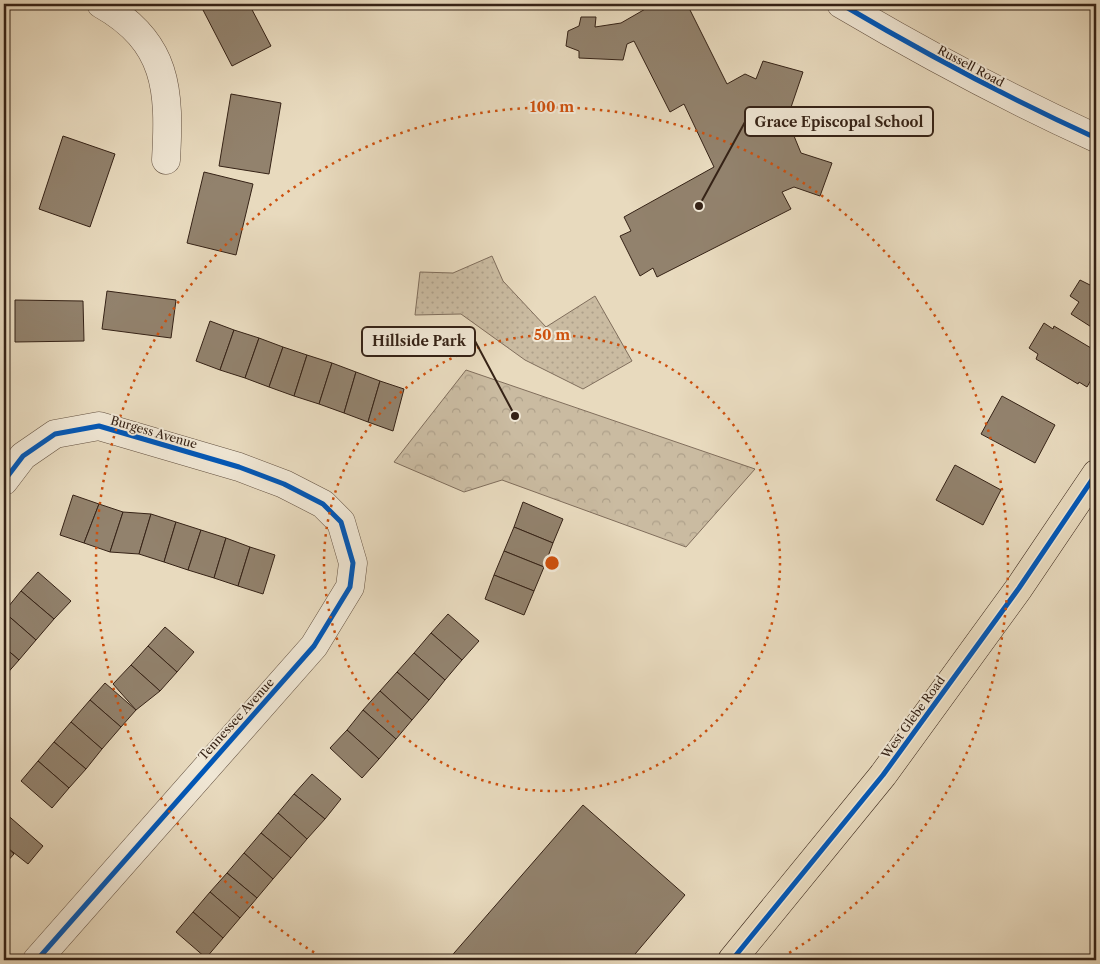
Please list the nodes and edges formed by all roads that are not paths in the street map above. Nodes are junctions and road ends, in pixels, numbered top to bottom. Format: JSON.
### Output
{"nodes":[{"id":1,"x":101,"y":4,"type":"edge"},
{"id":2,"x":841,"y":4,"type":"edge"},
{"id":3,"x":1096,"y":138,"type":"edge"},
{"id":4,"x":166,"y":160,"type":"dead end"},
{"id":5,"x":1096,"y":474,"type":"edge"},
{"id":6,"x":4,"y":481,"type":"edge"},
{"id":7,"x":284,"y":484,"type":"joint"},
{"id":8,"x":37,"y":960,"type":"edge"},
{"id":9,"x":732,"y":960,"type":"edge"}],
"edges":[{"from":1,"to":4,"type":"street"},
{"from":2,"to":3,"type":"street","name":"Russell Road"},
{"from":5,"to":9,"type":"main road","name":"West Glebe Road"},
{"from":6,"to":7,"type":"street","name":"Burgess Avenue"},
{"from":7,"to":8,"type":"street","name":"Tennessee Avenue"}]}
